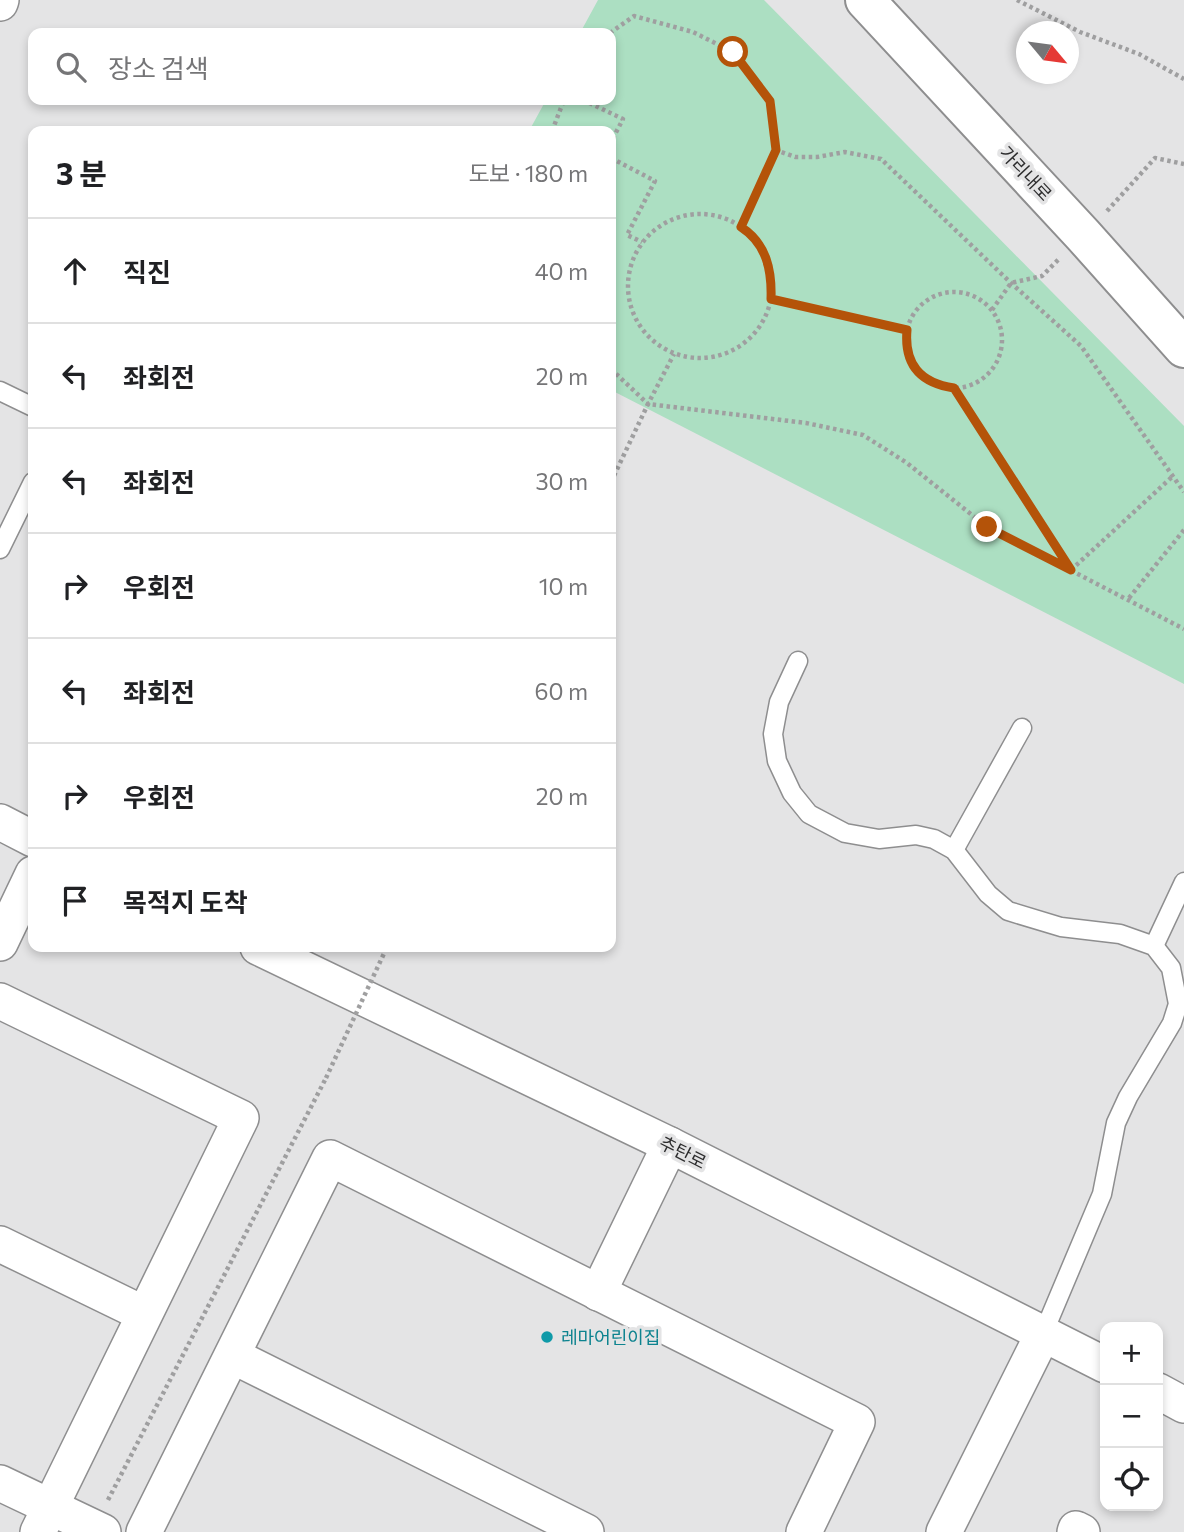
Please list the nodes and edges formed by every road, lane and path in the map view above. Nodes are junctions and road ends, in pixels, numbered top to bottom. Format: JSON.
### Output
{"nodes":[{"id":1,"x":865,"y":0,"type":"edge"},
{"id":2,"x":1017,"y":0,"type":"edge"},
{"id":3,"x":616,"y":29,"type":"edge"},
{"id":4,"x":1184,"y":79,"type":"edge"},
{"id":5,"x":562,"y":105,"type":"edge"},
{"id":6,"x":594,"y":105,"type":"edge"},
{"id":7,"x":553,"y":126,"type":"edge"},
{"id":8,"x":616,"y":132,"type":"edge"},
{"id":9,"x":776,"y":150,"type":"junction"},
{"id":10,"x":616,"y":161,"type":"edge"},
{"id":11,"x":1184,"y":164,"type":"edge"},
{"id":12,"x":1115,"y":202,"type":"dead end"},
{"id":13,"x":741,"y":227,"type":"junction"},
{"id":14,"x":642,"y":242,"type":"junction"},
{"id":15,"x":1042,"y":276,"type":"dead end"},
{"id":16,"x":1010,"y":283,"type":"junction"},
{"id":17,"x":771,"y":299,"type":"junction"},
{"id":18,"x":992,"y":310,"type":"junction"},
{"id":19,"x":907,"y":330,"type":"junction"},
{"id":20,"x":1184,"y":348,"type":"edge"},
{"id":21,"x":674,"y":354,"type":"junction"},
{"id":22,"x":616,"y":374,"type":"edge"},
{"id":23,"x":954,"y":388,"type":"junction"},
{"id":24,"x":0,"y":391,"type":"edge"},
{"id":25,"x":649,"y":404,"type":"junction"},
{"id":26,"x":28,"y":405,"type":"edge"},
{"id":27,"x":616,"y":472,"type":"edge"},
{"id":28,"x":1173,"y":477,"type":"junction"},
{"id":29,"x":28,"y":492,"type":"edge"},
{"id":30,"x":1184,"y":492,"type":"edge"},
{"id":31,"x":1184,"y":530,"type":"edge"},
{"id":32,"x":0,"y":549,"type":"edge"},
{"id":33,"x":1071,"y":570,"type":"junction"},
{"id":34,"x":1129,"y":598,"type":"junction"},
{"id":35,"x":1184,"y":629,"type":"edge"},
{"id":36,"x":798,"y":661,"type":"dead end"},
{"id":37,"x":1022,"y":728,"type":"dead end"},
{"id":38,"x":0,"y":822,"type":"edge"},
{"id":39,"x":28,"y":836,"type":"edge"},
{"id":40,"x":954,"y":849,"type":"junction"},
{"id":41,"x":1184,"y":882,"type":"edge"},
{"id":42,"x":28,"y":884,"type":"edge"},
{"id":43,"x":0,"y":943,"type":"edge"},
{"id":44,"x":1154,"y":946,"type":"junction"},
{"id":45,"x":268,"y":952,"type":"edge"},
{"id":46,"x":385,"y":952,"type":"edge"},
{"id":47,"x":0,"y":1001,"type":"edge"},
{"id":48,"x":1181,"y":1004,"type":"edge"},
{"id":49,"x":670,"y":1145,"type":"junction"},
{"id":50,"x":0,"y":1244,"type":"edge"},
{"id":51,"x":598,"y":1293,"type":"junction"},
{"id":52,"x":144,"y":1314,"type":"junction"},
{"id":53,"x":1043,"y":1334,"type":"junction"},
{"id":54,"x":233,"y":1356,"type":"junction"},
{"id":55,"x":1100,"y":1362,"type":"edge"},
{"id":56,"x":1163,"y":1394,"type":"edge"},
{"id":57,"x":1184,"y":1405,"type":"edge"},
{"id":58,"x":0,"y":1483,"type":"edge"},
{"id":59,"x":44,"y":1520,"type":"edge"},
{"id":60,"x":98,"y":1530,"type":"edge"},
{"id":61,"x":144,"y":1532,"type":"edge"},
{"id":62,"x":586,"y":1532,"type":"edge"},
{"id":63,"x":804,"y":1532,"type":"edge"},
{"id":64,"x":944,"y":1532,"type":"edge"},
{"id":65,"x":1075,"y":1532,"type":"edge"},
{"id":66,"x":1082,"y":1532,"type":"edge"}],
"edges":[{"from":1,"to":20,"type":"street","name":"가리내로"},
{"from":2,"to":4,"type":"path"},
{"from":3,"to":9,"type":"path"},
{"from":5,"to":7,"type":"path"},
{"from":6,"to":8,"type":"path"},
{"from":9,"to":13,"type":"path"},
{"from":9,"to":16,"type":"path"},
{"from":10,"to":14,"type":"path"},
{"from":11,"to":12,"type":"path"},
{"from":13,"to":14,"type":"path"},
{"from":13,"to":17,"type":"path"},
{"from":14,"to":21,"type":"path"},
{"from":15,"to":16,"type":"path"},
{"from":16,"to":18,"type":"path"},
{"from":16,"to":28,"type":"path"},
{"from":17,"to":19,"type":"path"},
{"from":17,"to":21,"type":"path"},
{"from":18,"to":19,"type":"path"},
{"from":18,"to":23,"type":"path"},
{"from":19,"to":23,"type":"path"},
{"from":21,"to":25,"type":"path"},
{"from":22,"to":25,"type":"path"},
{"from":23,"to":33,"type":"path"},
{"from":24,"to":26,"type":"lane"},
{"from":25,"to":27,"type":"path"},
{"from":25,"to":33,"type":"path"},
{"from":28,"to":30,"type":"path"},
{"from":28,"to":33,"type":"path"},
{"from":29,"to":32,"type":"lane"},
{"from":31,"to":34,"type":"path"},
{"from":33,"to":34,"type":"path"},
{"from":34,"to":35,"type":"path"},
{"from":36,"to":40,"type":"lane"},
{"from":37,"to":40,"type":"lane"},
{"from":38,"to":39,"type":"street"},
{"from":40,"to":44,"type":"lane"},
{"from":41,"to":44,"type":"lane"},
{"from":42,"to":43,"type":"street"},
{"from":44,"to":48,"type":"lane"},
{"from":45,"to":49,"type":"street","name":"추탄로"},
{"from":46,"to":60,"type":"path","bridge":true},
{"from":47,"to":52,"type":"street"},
{"from":48,"to":53,"type":"lane"},
{"from":49,"to":51,"type":"street"},
{"from":49,"to":53,"type":"street","name":"추탄로"},
{"from":50,"to":52,"type":"street"},
{"from":51,"to":54,"type":"street"},
{"from":51,"to":63,"type":"street"},
{"from":52,"to":59,"type":"street"},
{"from":53,"to":55,"type":"street","name":"추탄로"},
{"from":53,"to":64,"type":"street"},
{"from":54,"to":61,"type":"street"},
{"from":54,"to":62,"type":"street"},
{"from":56,"to":57,"type":"street"},
{"from":58,"to":59,"type":"street"},
{"from":59,"to":60,"type":"street"},
{"from":65,"to":66,"type":"street"}]}
